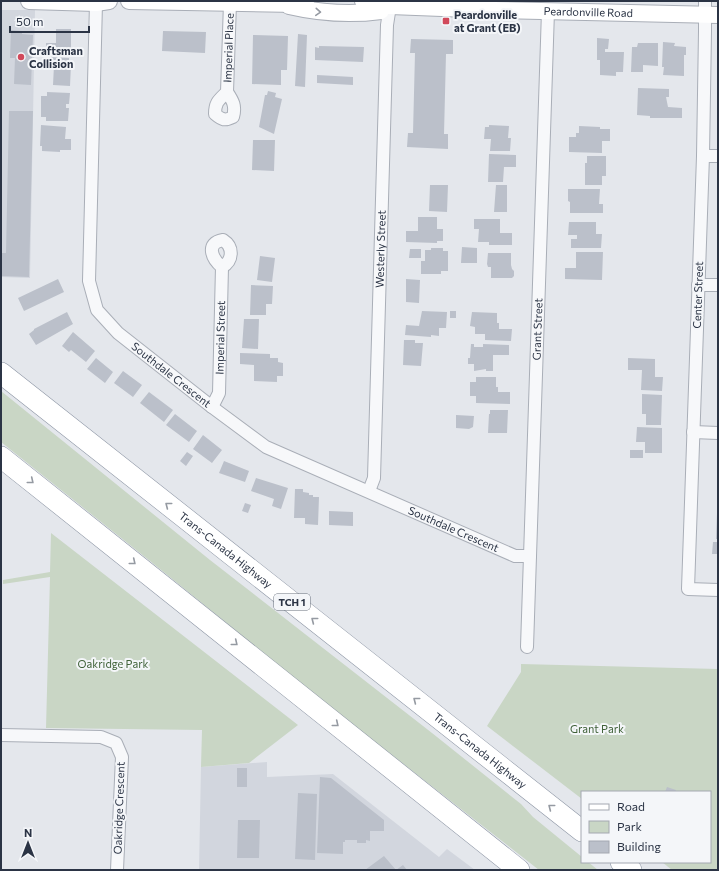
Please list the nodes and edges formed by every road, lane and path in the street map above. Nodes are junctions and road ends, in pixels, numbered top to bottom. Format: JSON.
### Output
{"nodes":[{"id":1,"x":29,"y":1,"type":"edge"},
{"id":2,"x":129,"y":1,"type":"edge"},
{"id":3,"x":306,"y":1,"type":"edge"},
{"id":4,"x":363,"y":1,"type":"edge"},
{"id":5,"x":102,"y":2,"type":"edge"},
{"id":6,"x":230,"y":3,"type":"junction"},
{"id":7,"x":280,"y":4,"type":"junction"},
{"id":8,"x":390,"y":6,"type":"junction"},
{"id":9,"x":709,"y":10,"type":"edge"},
{"id":10,"x":548,"y":11,"type":"junction"},
{"id":11,"x":227,"y":92,"type":"dead end"},
{"id":12,"x":703,"y":156,"type":"junction"},
{"id":13,"x":718,"y":156,"type":"edge"},
{"id":14,"x":222,"y":267,"type":"dead end"},
{"id":15,"x":698,"y":285,"type":"junction"},
{"id":16,"x":718,"y":285,"type":"edge"},
{"id":17,"x":1,"y":373,"type":"edge"},
{"id":18,"x":212,"y":407,"type":"junction"},
{"id":19,"x":693,"y":432,"type":"junction"},
{"id":20,"x":718,"y":433,"type":"edge"},
{"id":21,"x":1,"y":457,"type":"edge"},
{"id":22,"x":369,"y":491,"type":"junction"},
{"id":23,"x":530,"y":556,"type":"junction"},
{"id":24,"x":718,"y":590,"type":"edge"},
{"id":25,"x":527,"y":646,"type":"dead end"},
{"id":26,"x":1,"y":735,"type":"edge"},
{"id":27,"x":581,"y":830,"type":"edge"},
{"id":28,"x":622,"y":863,"type":"edge"},
{"id":29,"x":117,"y":870,"type":"edge"},
{"id":30,"x":519,"y":870,"type":"edge"},
{"id":31,"x":631,"y":870,"type":"edge"}],
"edges":[{"from":1,"to":5,"type":"main road"},
{"from":2,"to":6,"type":"main road"},
{"from":3,"to":7,"type":"main road"},
{"from":4,"to":8,"type":"main road","name":"Peardonville Road"},
{"from":5,"to":18,"type":"street","name":"Southdale Crescent"},
{"from":6,"to":7,"type":"main road"},
{"from":6,"to":11,"type":"street","name":"Imperial Place"},
{"from":7,"to":8,"type":"main road","one_way":true},
{"from":8,"to":10,"type":"main road","name":"Peardonville Road"},
{"from":8,"to":22,"type":"street","name":"Westerly Street"},
{"from":9,"to":10,"type":"main road","name":"Peardonville Road"},
{"from":9,"to":12,"type":"street","name":"Center Street"},
{"from":10,"to":23,"type":"street","name":"Grant Street"},
{"from":12,"to":13,"type":"street"},
{"from":12,"to":15,"type":"street","name":"Center Street"},
{"from":14,"to":18,"type":"street","name":"Imperial Street"},
{"from":15,"to":16,"type":"street"},
{"from":15,"to":19,"type":"street","name":"Center Street"},
{"from":27,"to":17,"type":"highway","name":"Trans-Canada Highway","number":"TCH 1","one_way":true},
{"from":18,"to":22,"type":"street","name":"Southdale Crescent"},
{"from":19,"to":20,"type":"street"},
{"from":19,"to":24,"type":"street","name":"Center Street"},
{"from":21,"to":30,"type":"highway","one_way":true},
{"from":22,"to":23,"type":"street","name":"Southdale Crescent"},
{"from":23,"to":25,"type":"street","name":"Grant Street"},
{"from":26,"to":29,"type":"street","name":"Oakridge Crescent"},
{"from":28,"to":31,"type":"highway"}]}
